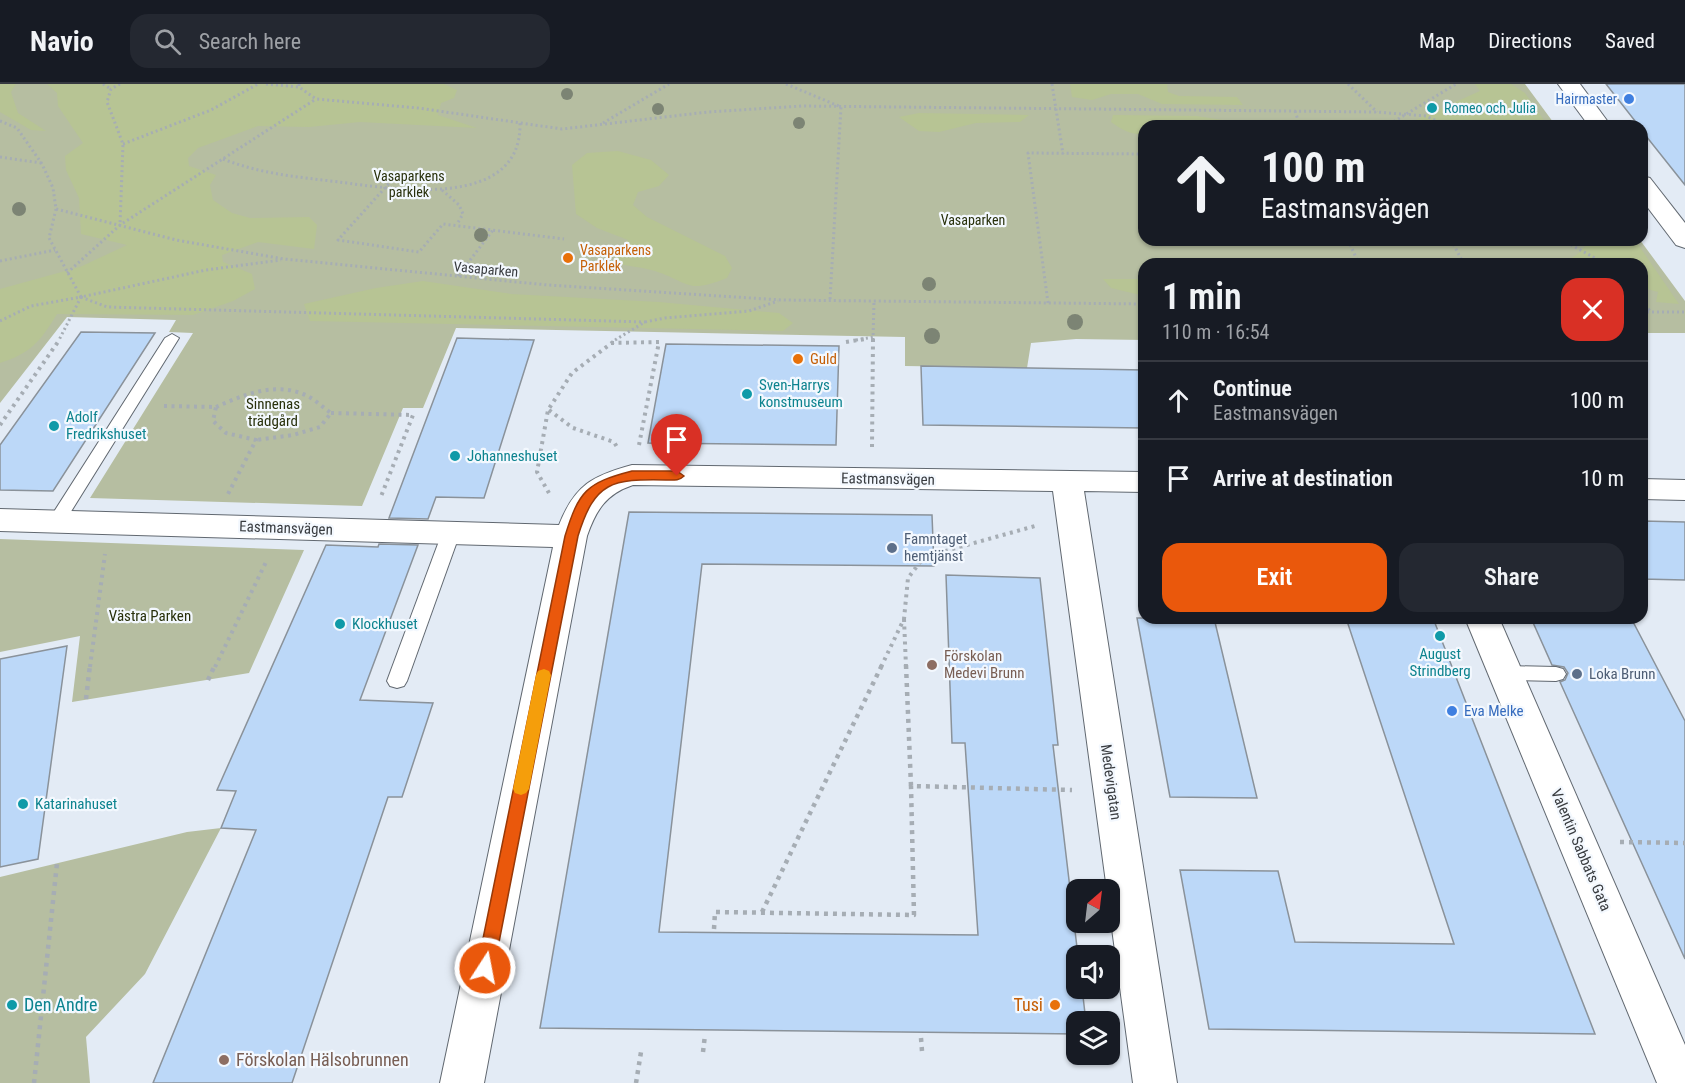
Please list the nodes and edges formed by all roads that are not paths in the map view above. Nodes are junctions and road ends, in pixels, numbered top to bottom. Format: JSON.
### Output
{"nodes":[{"id":1,"x":1569,"y":84,"type":"edge"},
{"id":2,"x":1596,"y":120,"type":"edge"},
{"id":3,"x":1648,"y":191,"type":"edge"},
{"id":4,"x":1685,"y":240,"type":"edge"},
{"id":5,"x":172,"y":338,"type":"dead end"},
{"id":6,"x":1067,"y":481,"type":"junction"},
{"id":7,"x":1138,"y":482,"type":"edge"},
{"id":8,"x":1648,"y":489,"type":"edge"},
{"id":9,"x":1685,"y":490,"type":"edge"},
{"id":10,"x":0,"y":520,"type":"edge"},
{"id":11,"x":56,"y":522,"type":"junction"},
{"id":12,"x":451,"y":533,"type":"junction"},
{"id":13,"x":571,"y":536,"type":"junction"},
{"id":14,"x":1485,"y":624,"type":"edge"},
{"id":15,"x":1506,"y":673,"type":"junction"},
{"id":16,"x":1556,"y":674,"type":"dead end"},
{"id":17,"x":397,"y":681,"type":"dead end"},
{"id":18,"x":462,"y":1083,"type":"edge"},
{"id":19,"x":1155,"y":1083,"type":"edge"},
{"id":20,"x":1679,"y":1083,"type":"edge"}],
"edges":[{"from":1,"to":2,"type":"street"},
{"from":3,"to":4,"type":"street"},
{"from":5,"to":11,"type":"lane"},
{"from":6,"to":7,"type":"street","name":"Eastmansvägen"},
{"from":6,"to":13,"type":"street","name":"Eastmansvägen"},
{"from":6,"to":19,"type":"street","name":"Medevigatan"},
{"from":8,"to":9,"type":"street"},
{"from":10,"to":11,"type":"street","name":"Eastmansvägen"},
{"from":11,"to":12,"type":"street","name":"Eastmansvägen"},
{"from":12,"to":13,"type":"street","name":"Eastmansvägen"},
{"from":12,"to":17,"type":"lane"},
{"from":13,"to":18,"type":"street","name":"Eastmansvägen"},
{"from":14,"to":15,"type":"street","name":"Valentin Sabbats Gata"},
{"from":15,"to":16,"type":"lane"},
{"from":15,"to":20,"type":"street","name":"Valentin Sabbats Gata"}]}
